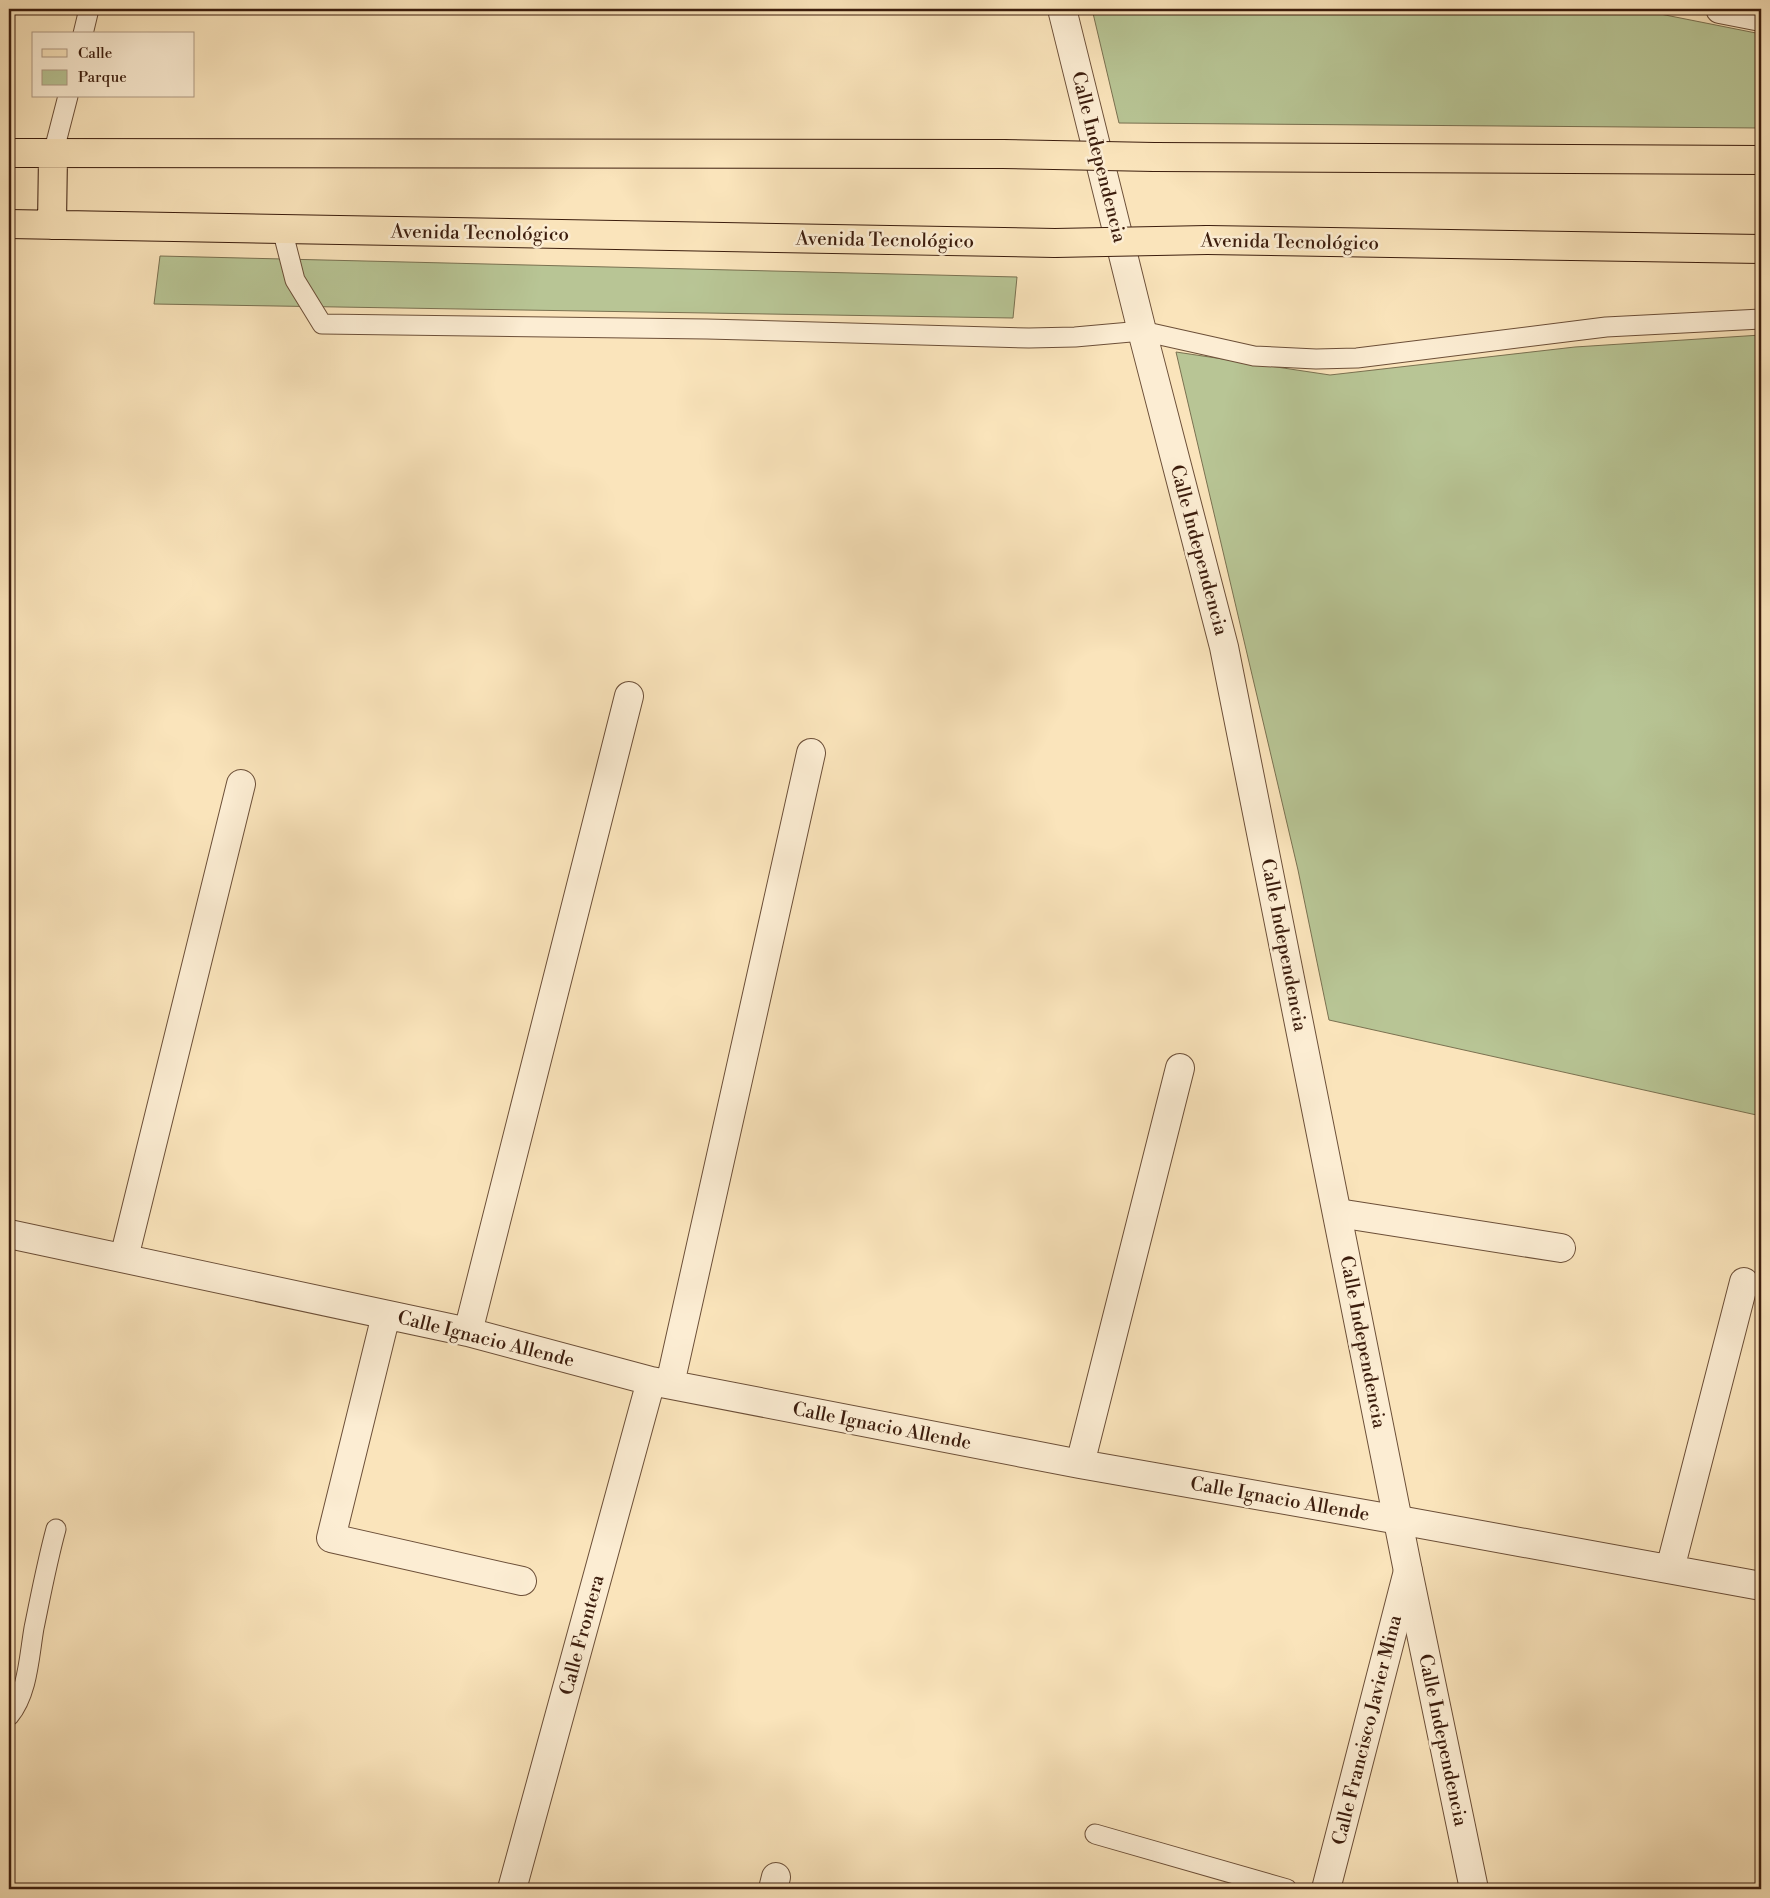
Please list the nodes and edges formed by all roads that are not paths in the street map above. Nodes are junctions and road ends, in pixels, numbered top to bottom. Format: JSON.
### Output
{"nodes":[{"id":1,"x":90,"y":9,"type":"edge"},
{"id":2,"x":1062,"y":9,"type":"edge"},
{"id":3,"x":1720,"y":9,"type":"edge"},
{"id":4,"x":1761,"y":17,"type":"edge"},
{"id":5,"x":84,"y":32,"type":"edge"},
{"id":6,"x":67,"y":98,"type":"edge"},
{"id":7,"x":9,"y":153,"type":"edge"},
{"id":8,"x":53,"y":154,"type":"junction"},
{"id":9,"x":1761,"y":160,"type":"edge"},
{"id":10,"x":9,"y":224,"type":"edge"},
{"id":11,"x":52,"y":225,"type":"junction"},
{"id":12,"x":282,"y":229,"type":"junction"},
{"id":13,"x":1761,"y":249,"type":"edge"},
{"id":14,"x":1761,"y":320,"type":"edge"},
{"id":15,"x":1142,"y":331,"type":"junction"},
{"id":16,"x":629,"y":696,"type":"dead end"},
{"id":17,"x":811,"y":753,"type":"dead end"},
{"id":18,"x":241,"y":784,"type":"dead end"},
{"id":19,"x":1180,"y":1068,"type":"dead end"},
{"id":20,"x":1338,"y":1213,"type":"junction"},
{"id":21,"x":9,"y":1234,"type":"edge"},
{"id":22,"x":1560,"y":1248,"type":"dead end"},
{"id":23,"x":124,"y":1258,"type":"junction"},
{"id":24,"x":1744,"y":1282,"type":"dead end"},
{"id":25,"x":386,"y":1315,"type":"junction"},
{"id":26,"x":468,"y":1332,"type":"junction"},
{"id":27,"x":661,"y":1382,"type":"junction"},
{"id":28,"x":1080,"y":1464,"type":"junction"},
{"id":29,"x":1399,"y":1520,"type":"junction"},
{"id":30,"x":56,"y":1529,"type":"dead end"},
{"id":31,"x":1670,"y":1569,"type":"junction"},
{"id":32,"x":1408,"y":1571,"type":"junction"},
{"id":33,"x":522,"y":1581,"type":"dead end"},
{"id":34,"x":1761,"y":1586,"type":"edge"},
{"id":35,"x":9,"y":1716,"type":"edge"},
{"id":36,"x":1095,"y":1834,"type":"dead end"},
{"id":37,"x":512,"y":1889,"type":"edge"},
{"id":38,"x":1287,"y":1889,"type":"edge"},
{"id":39,"x":1326,"y":1889,"type":"edge"},
{"id":40,"x":1474,"y":1889,"type":"edge"}],
"edges":[{"from":1,"to":5,"type":"lane"},
{"from":2,"to":15,"type":"street","name":"Calle Independencia"},
{"from":3,"to":4,"type":"street"},
{"from":6,"to":8,"type":"lane"},
{"from":7,"to":8,"type":"main road"},
{"from":8,"to":9,"type":"main road","bridge":true},
{"from":8,"to":11,"type":"main road"},
{"from":10,"to":11,"type":"main road","name":"Avenida Tecnológico"},
{"from":11,"to":12,"type":"main road","name":"Avenida Tecnológico"},
{"from":12,"to":13,"type":"main road","name":"Avenida Tecnológico","bridge":true},
{"from":12,"to":15,"type":"lane"},
{"from":14,"to":15,"type":"lane"},
{"from":15,"to":20,"type":"street","name":"Calle Independencia"},
{"from":16,"to":26,"type":"street"},
{"from":17,"to":27,"type":"street","name":"Calle Frontera"},
{"from":18,"to":23,"type":"street"},
{"from":19,"to":28,"type":"street"},
{"from":20,"to":22,"type":"street"},
{"from":20,"to":29,"type":"street","name":"Calle Independencia"},
{"from":21,"to":23,"type":"street","name":"Calle Ignacio Allende"},
{"from":23,"to":25,"type":"street","name":"Calle Ignacio Allende"},
{"from":24,"to":31,"type":"street"},
{"from":25,"to":26,"type":"street","name":"Calle Ignacio Allende"},
{"from":25,"to":33,"type":"street"},
{"from":26,"to":27,"type":"street","name":"Calle Ignacio Allende"},
{"from":27,"to":28,"type":"street","name":"Calle Ignacio Allende"},
{"from":27,"to":37,"type":"street","name":"Calle Frontera"},
{"from":28,"to":29,"type":"street","name":"Calle Ignacio Allende"},
{"from":29,"to":31,"type":"street","name":"Calle Ignacio Allende"},
{"from":29,"to":32,"type":"street","name":"Calle Independencia"},
{"from":30,"to":35,"type":"lane"},
{"from":31,"to":34,"type":"street","name":"Calle Ignacio Allende"},
{"from":32,"to":39,"type":"street","name":"Calle Francisco Javier Mina"},
{"from":32,"to":40,"type":"street","name":"Calle Independencia"},
{"from":36,"to":38,"type":"lane"}]}
